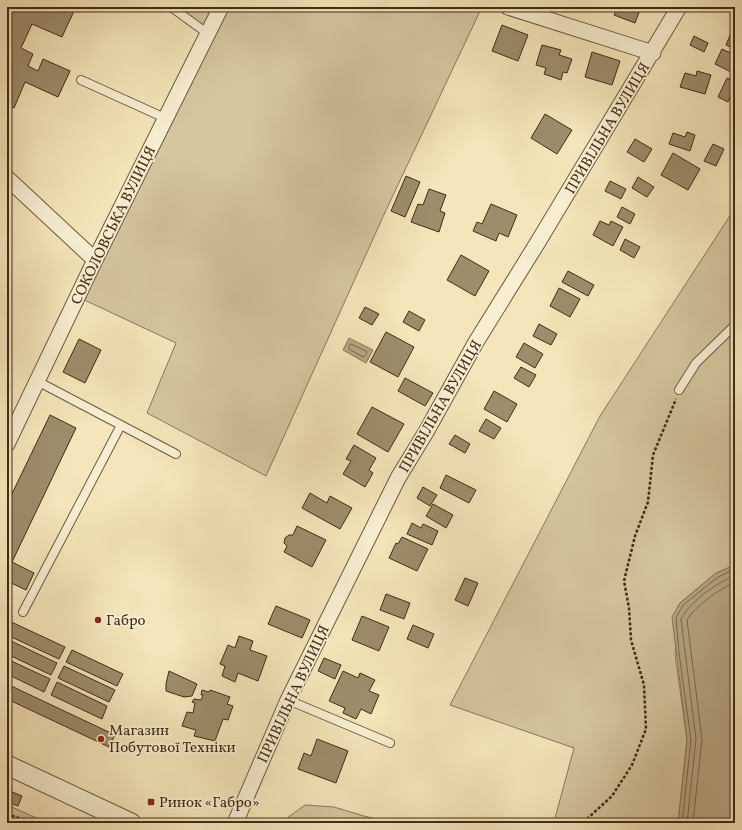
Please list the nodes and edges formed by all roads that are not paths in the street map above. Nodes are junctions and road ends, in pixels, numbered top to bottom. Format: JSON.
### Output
{"nodes":[{"id":1,"x":171,"y":7,"type":"edge"},
{"id":2,"x":220,"y":7,"type":"edge"},
{"id":3,"x":508,"y":7,"type":"edge"},
{"id":4,"x":679,"y":7,"type":"edge"},
{"id":5,"x":207,"y":34,"type":"junction"},
{"id":6,"x":653,"y":53,"type":"junction"},
{"id":7,"x":81,"y":80,"type":"dead end"},
{"id":8,"x":165,"y":118,"type":"junction"},
{"id":9,"x":7,"y":178,"type":"edge"},
{"id":10,"x":95,"y":260,"type":"junction"},
{"id":11,"x":735,"y":325,"type":"edge"},
{"id":12,"x":37,"y":381,"type":"junction"},
{"id":13,"x":679,"y":390,"type":"road end"},
{"id":14,"x":12,"y":424,"type":"edge"},
{"id":15,"x":122,"y":425,"type":"junction"},
{"id":16,"x":7,"y":444,"type":"edge"},
{"id":17,"x":176,"y":454,"type":"dead end"},
{"id":18,"x":23,"y":612,"type":"dead end"},
{"id":19,"x":288,"y":700,"type":"junction"},
{"id":20,"x":390,"y":743,"type":"dead end"},
{"id":21,"x":7,"y":765,"type":"edge"},
{"id":22,"x":131,"y":823,"type":"edge"},
{"id":23,"x":235,"y":823,"type":"edge"}],
"edges":[{"from":1,"to":5,"type":"lane"},
{"from":2,"to":5,"type":"street","name":"СОКОЛОВСЬКА ВУЛИЦЯ"},
{"from":3,"to":6,"type":"street"},
{"from":4,"to":6,"type":"street","name":"ПРИВІЛЬНА ВУЛИЦЯ"},
{"from":5,"to":8,"type":"street","name":"СОКОЛОВСЬКА ВУЛИЦЯ"},
{"from":6,"to":19,"type":"street","name":"ПРИВІЛЬНА ВУЛИЦЯ"},
{"from":7,"to":8,"type":"lane"},
{"from":8,"to":10,"type":"street","name":"СОКОЛОВСЬКА ВУЛИЦЯ"},
{"from":9,"to":10,"type":"street"},
{"from":10,"to":12,"type":"street","name":"СОКОЛОВСЬКА ВУЛИЦЯ"},
{"from":11,"to":13,"type":"lane"},
{"from":12,"to":14,"type":"street","name":"СОКОЛОВСЬКА ВУЛИЦЯ"},
{"from":12,"to":15,"type":"lane"},
{"from":14,"to":16,"type":"street","name":"СОКОЛОВСЬКА ВУЛИЦЯ"},
{"from":15,"to":17,"type":"lane"},
{"from":15,"to":18,"type":"lane"},
{"from":19,"to":20,"type":"lane"},
{"from":19,"to":23,"type":"street","name":"ПРИВІЛЬНА ВУЛИЦЯ"},
{"from":21,"to":22,"type":"street"}]}
